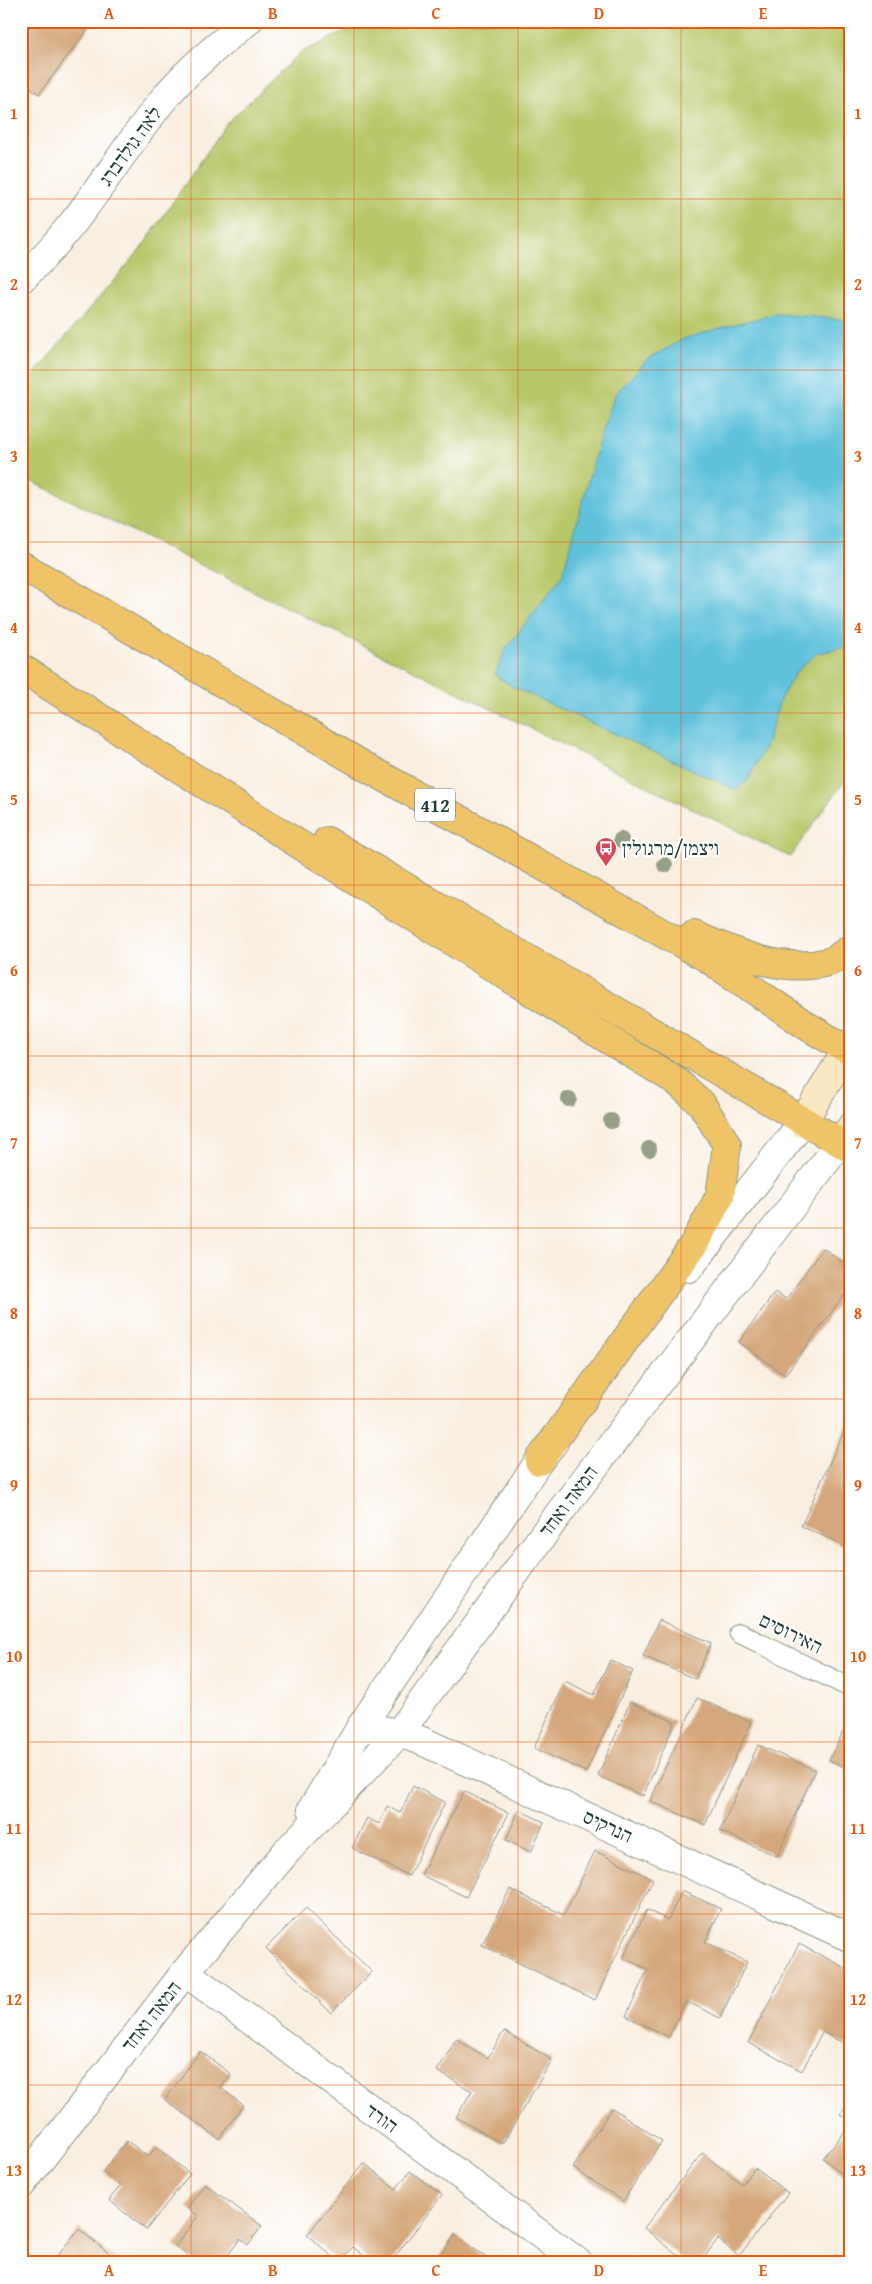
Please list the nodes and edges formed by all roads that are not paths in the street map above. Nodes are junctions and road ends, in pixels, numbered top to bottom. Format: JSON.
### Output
{"nodes":[{"id":1,"x":248,"y":21,"type":"edge"},
{"id":2,"x":21,"y":279,"type":"edge"},
{"id":3,"x":21,"y":565,"type":"edge"},
{"id":4,"x":21,"y":663,"type":"edge"},
{"id":5,"x":21,"y":668,"type":"edge"},
{"id":6,"x":564,"y":878,"type":"junction"},
{"id":7,"x":851,"y":948,"type":"edge"},
{"id":8,"x":849,"y":1048,"type":"edge"},
{"id":9,"x":802,"y":1123,"type":"junction"},
{"id":10,"x":847,"y":1140,"type":"edge"},
{"id":11,"x":539,"y":1461,"type":"junction"},
{"id":12,"x":739,"y":1633,"type":"dead end"},
{"id":13,"x":851,"y":1688,"type":"edge"},
{"id":14,"x":362,"y":1725,"type":"junction"},
{"id":15,"x":399,"y":1733,"type":"junction"},
{"id":16,"x":287,"y":1851,"type":"junction"},
{"id":17,"x":851,"y":1938,"type":"edge"},
{"id":18,"x":185,"y":1972,"type":"junction"},
{"id":19,"x":21,"y":2185,"type":"edge"},
{"id":20,"x":579,"y":2263,"type":"edge"}],
"edges":[{"from":1,"to":2,"type":"street","name":"לאה גולדברג"},
{"from":3,"to":6,"type":"main road","number":"412"},
{"from":4,"to":9,"type":"main road"},
{"from":5,"to":11,"type":"main road"},
{"from":6,"to":7,"type":"main road"},
{"from":6,"to":8,"type":"main road","number":"412"},
{"from":8,"to":9,"type":"main road"},
{"from":9,"to":10,"type":"main road"},
{"from":9,"to":11,"type":"street","name":"המאה ואחד"},
{"from":10,"to":15,"type":"street","name":"המאה ואחד"},
{"from":11,"to":14,"type":"street","name":"המאה ואחד"},
{"from":12,"to":13,"type":"lane","name":"האירוסים"},
{"from":14,"to":15,"type":"street","name":"הנרקיס"},
{"from":14,"to":16,"type":"street","name":"המאה ואחד"},
{"from":15,"to":16,"type":"street","name":"המאה ואחד"},
{"from":15,"to":17,"type":"street","name":"הנרקיס"},
{"from":16,"to":18,"type":"street","name":"המאה ואחד"},
{"from":18,"to":19,"type":"street","name":"המאה ואחד"},
{"from":18,"to":20,"type":"street","name":"הורד"}]}
